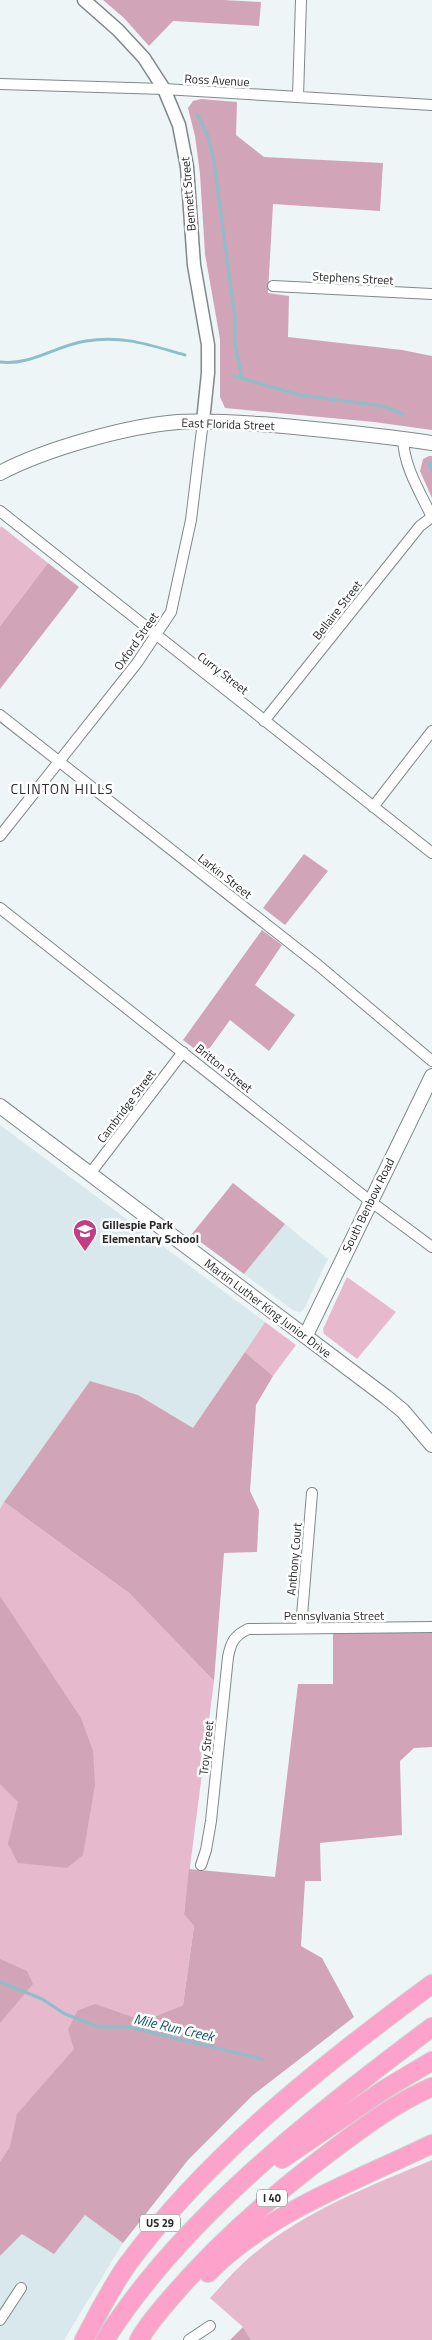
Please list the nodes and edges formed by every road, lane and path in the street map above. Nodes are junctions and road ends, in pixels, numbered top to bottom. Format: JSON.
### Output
{"nodes":[{"id":1,"x":84,"y":0,"type":"edge"},
{"id":2,"x":301,"y":0,"type":"edge"},
{"id":3,"x":0,"y":84,"type":"edge"},
{"id":4,"x":164,"y":89,"type":"junction"},
{"id":5,"x":298,"y":97,"type":"junction"},
{"id":6,"x":432,"y":105,"type":"edge"},
{"id":7,"x":273,"y":286,"type":"dead end"},
{"id":8,"x":432,"y":294,"type":"edge"},
{"id":9,"x":203,"y":421,"type":"junction"},
{"id":10,"x":402,"y":439,"type":"junction"},
{"id":11,"x":432,"y":443,"type":"edge"},
{"id":12,"x":0,"y":473,"type":"edge"},
{"id":13,"x":0,"y":511,"type":"edge"},
{"id":14,"x":432,"y":517,"type":"edge"},
{"id":15,"x":156,"y":636,"type":"junction"},
{"id":16,"x":0,"y":715,"type":"edge"},
{"id":17,"x":264,"y":721,"type":"junction"},
{"id":18,"x":432,"y":731,"type":"edge"},
{"id":19,"x":59,"y":762,"type":"junction"},
{"id":20,"x":373,"y":808,"type":"junction"},
{"id":21,"x":0,"y":836,"type":"edge"},
{"id":22,"x":432,"y":853,"type":"edge"},
{"id":23,"x":0,"y":908,"type":"edge"},
{"id":24,"x":183,"y":1052,"type":"junction"},
{"id":25,"x":432,"y":1062,"type":"edge"},
{"id":26,"x":432,"y":1076,"type":"edge"},
{"id":27,"x":0,"y":1106,"type":"edge"},
{"id":28,"x":89,"y":1175,"type":"junction"},
{"id":29,"x":370,"y":1202,"type":"junction"},
{"id":30,"x":432,"y":1247,"type":"edge"},
{"id":31,"x":306,"y":1335,"type":"junction"},
{"id":32,"x":432,"y":1445,"type":"edge"},
{"id":33,"x":312,"y":1493,"type":"dead end"},
{"id":34,"x":432,"y":1627,"type":"edge"},
{"id":35,"x":301,"y":1628,"type":"junction"},
{"id":36,"x":237,"y":1634,"type":"joint"},
{"id":37,"x":201,"y":1865,"type":"dead end"},
{"id":38,"x":432,"y":1984,"type":"edge"},
{"id":39,"x":432,"y":2027,"type":"edge"},
{"id":40,"x":432,"y":2061,"type":"edge"},
{"id":41,"x":432,"y":2087,"type":"edge"},
{"id":42,"x":432,"y":2144,"type":"edge"},
{"id":43,"x":227,"y":2197,"type":"junction"},
{"id":44,"x":21,"y":2288,"type":"dead end"},
{"id":45,"x":0,"y":2320,"type":"edge"},
{"id":46,"x":210,"y":2326,"type":"dead end"},
{"id":47,"x":84,"y":2340,"type":"edge"},
{"id":48,"x":105,"y":2340,"type":"edge"},
{"id":49,"x":139,"y":2340,"type":"edge"},
{"id":50,"x":152,"y":2340,"type":"edge"},
{"id":51,"x":189,"y":2340,"type":"edge"}],
"edges":[{"from":1,"to":4,"type":"street","name":"Bennett Street"},
{"from":2,"to":5,"type":"street"},
{"from":3,"to":4,"type":"street","name":"Ross Avenue"},
{"from":4,"to":5,"type":"street","name":"Ross Avenue"},
{"from":4,"to":9,"type":"street","name":"Bennett Street"},
{"from":5,"to":6,"type":"street","name":"Ross Avenue"},
{"from":7,"to":8,"type":"street","name":"Stephens Street"},
{"from":9,"to":10,"type":"main road","name":"East Florida Street"},
{"from":9,"to":12,"type":"main road","name":"East Florida Street"},
{"from":9,"to":15,"type":"street","name":"Oxford Street"},
{"from":10,"to":11,"type":"main road","name":"East Florida Street"},
{"from":10,"to":14,"type":"street"},
{"from":13,"to":15,"type":"street","name":"Curry Street"},
{"from":14,"to":17,"type":"street","name":"Bellaire Street"},
{"from":15,"to":17,"type":"street","name":"Curry Street"},
{"from":15,"to":19,"type":"street","name":"Oxford Street"},
{"from":16,"to":19,"type":"street","name":"Larkin Street"},
{"from":17,"to":20,"type":"street","name":"Curry Street"},
{"from":18,"to":20,"type":"street"},
{"from":19,"to":21,"type":"street","name":"Oxford Street"},
{"from":19,"to":25,"type":"street","name":"Larkin Street"},
{"from":20,"to":22,"type":"street","name":"Curry Street"},
{"from":23,"to":24,"type":"street","name":"Britton Street"},
{"from":24,"to":28,"type":"street","name":"Cambridge Street"},
{"from":24,"to":29,"type":"street","name":"Britton Street"},
{"from":26,"to":29,"type":"main road","name":"South Benbow Road"},
{"from":27,"to":28,"type":"main road","name":"Martin Luther King Junior Drive"},
{"from":28,"to":31,"type":"main road","name":"Martin Luther King Junior Drive"},
{"from":29,"to":30,"type":"street","name":"Britton Street"},
{"from":29,"to":31,"type":"main road","name":"South Benbow Road"},
{"from":31,"to":32,"type":"main road","name":"Martin Luther King Junior Drive"},
{"from":33,"to":35,"type":"street","name":"Anthony Court"},
{"from":34,"to":35,"type":"street","name":"Pennsylvania Street"},
{"from":35,"to":36,"type":"street","name":"Pennsylvania Street"},
{"from":36,"to":37,"type":"street","name":"Troy Street"},
{"from":38,"to":47,"type":"highway","number":"US 29"},
{"from":39,"to":43,"type":"highway"},
{"from":40,"to":43,"type":"highway","number":"I 40"},
{"from":41,"to":49,"type":"highway","number":"I 40"},
{"from":42,"to":50,"type":"highway"},
{"from":43,"to":48,"type":"highway","number":"I 40"},
{"from":44,"to":45,"type":"street"},
{"from":46,"to":51,"type":"street"}]}
